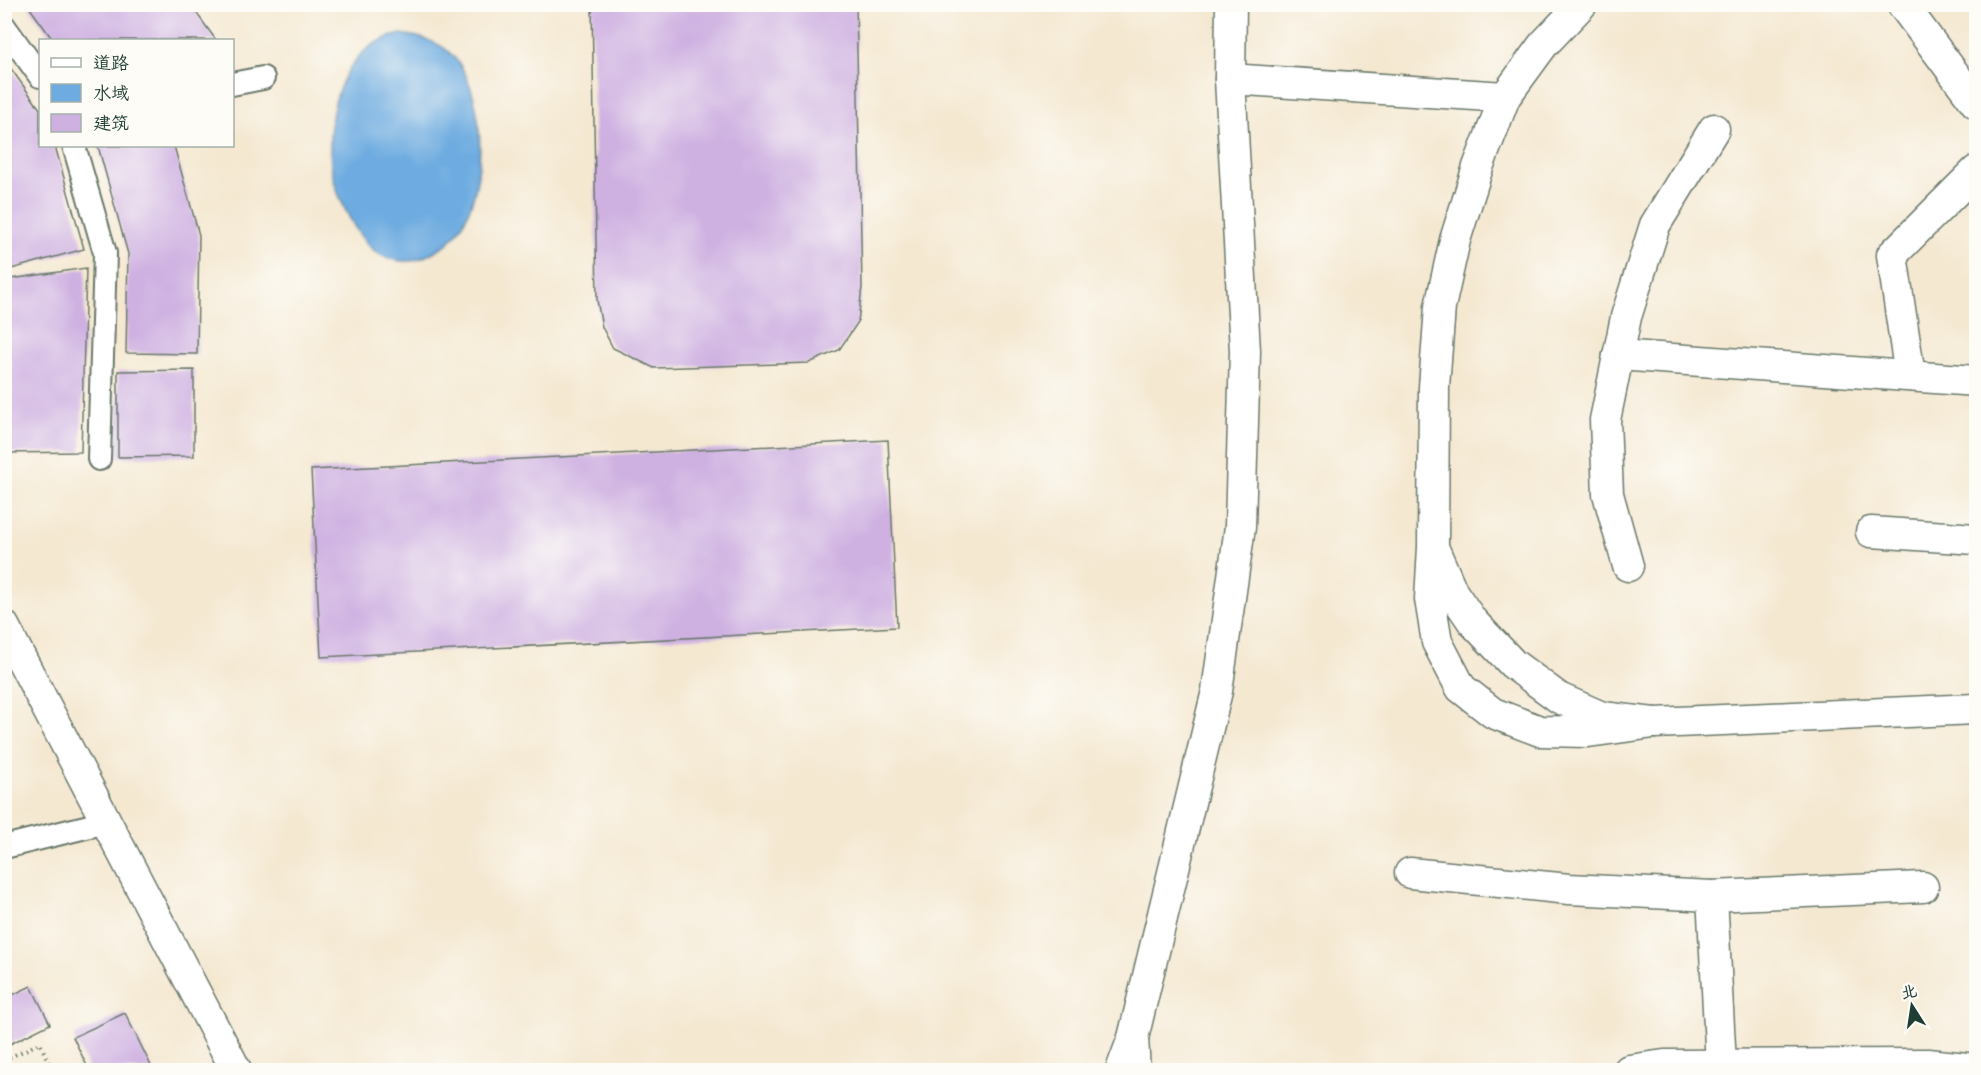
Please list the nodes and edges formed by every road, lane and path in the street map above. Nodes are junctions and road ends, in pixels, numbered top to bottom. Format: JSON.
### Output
{"nodes":[{"id":1,"x":1231,"y":4,"type":"edge"},
{"id":2,"x":1582,"y":4,"type":"edge"},
{"id":3,"x":1902,"y":4,"type":"edge"},
{"id":4,"x":4,"y":26,"type":"edge"},
{"id":5,"x":39,"y":75,"type":"edge"},
{"id":6,"x":263,"y":78,"type":"dead end"},
{"id":7,"x":1230,"y":79,"type":"junction"},
{"id":8,"x":234,"y":84,"type":"edge"},
{"id":9,"x":1505,"y":97,"type":"junction"},
{"id":10,"x":1977,"y":103,"type":"edge"},
{"id":11,"x":1714,"y":129,"type":"dead end"},
{"id":12,"x":74,"y":147,"type":"edge"},
{"id":13,"x":1977,"y":171,"type":"edge"},
{"id":14,"x":1618,"y":355,"type":"junction"},
{"id":15,"x":1910,"y":376,"type":"junction"},
{"id":16,"x":1977,"y":381,"type":"edge"},
{"id":17,"x":99,"y":459,"type":"dead end"},
{"id":18,"x":1871,"y":532,"type":"dead end"},
{"id":19,"x":1977,"y":539,"type":"edge"},
{"id":20,"x":1433,"y":547,"type":"junction"},
{"id":21,"x":1628,"y":566,"type":"dead end"},
{"id":22,"x":4,"y":626,"type":"edge"},
{"id":23,"x":1977,"y":709,"type":"edge"},
{"id":24,"x":1654,"y":723,"type":"junction"},
{"id":25,"x":106,"y":822,"type":"junction"},
{"id":26,"x":4,"y":847,"type":"edge"},
{"id":27,"x":1410,"y":873,"type":"dead end"},
{"id":28,"x":1923,"y":887,"type":"dead end"},
{"id":29,"x":1712,"y":896,"type":"junction"},
{"id":30,"x":1133,"y":1038,"type":"junction"},
{"id":31,"x":4,"y":1060,"type":"edge"},
{"id":32,"x":1724,"y":1068,"type":"edge"},
{"id":33,"x":1977,"y":1069,"type":"edge"},
{"id":34,"x":52,"y":1071,"type":"edge"},
{"id":35,"x":236,"y":1071,"type":"edge"},
{"id":36,"x":1121,"y":1071,"type":"edge"},
{"id":37,"x":1135,"y":1071,"type":"edge"},
{"id":38,"x":1629,"y":1071,"type":"edge"}],
"edges":[{"from":1,"to":7,"type":"street"},
{"from":2,"to":9,"type":"street"},
{"from":3,"to":10,"type":"street"},
{"from":4,"to":5,"type":"street"},
{"from":6,"to":8,"type":"street"},
{"from":7,"to":9,"type":"street"},
{"from":7,"to":30,"type":"street"},
{"from":9,"to":20,"type":"street"},
{"from":11,"to":14,"type":"street"},
{"from":12,"to":17,"type":"street"},
{"from":13,"to":15,"type":"street"},
{"from":14,"to":15,"type":"street"},
{"from":14,"to":21,"type":"street"},
{"from":15,"to":16,"type":"street"},
{"from":18,"to":19,"type":"street"},
{"from":20,"to":24,"type":"street"},
{"from":20,"to":24,"type":"street"},
{"from":22,"to":25,"type":"street"},
{"from":23,"to":24,"type":"street"},
{"from":25,"to":26,"type":"street"},
{"from":25,"to":35,"type":"street"},
{"from":27,"to":29,"type":"street"},
{"from":28,"to":29,"type":"street"},
{"from":29,"to":32,"type":"street"},
{"from":30,"to":36,"type":"street"},
{"from":30,"to":37,"type":"street"},
{"from":31,"to":34,"type":"path"},
{"from":32,"to":33,"type":"street"},
{"from":32,"to":38,"type":"street"}]}
